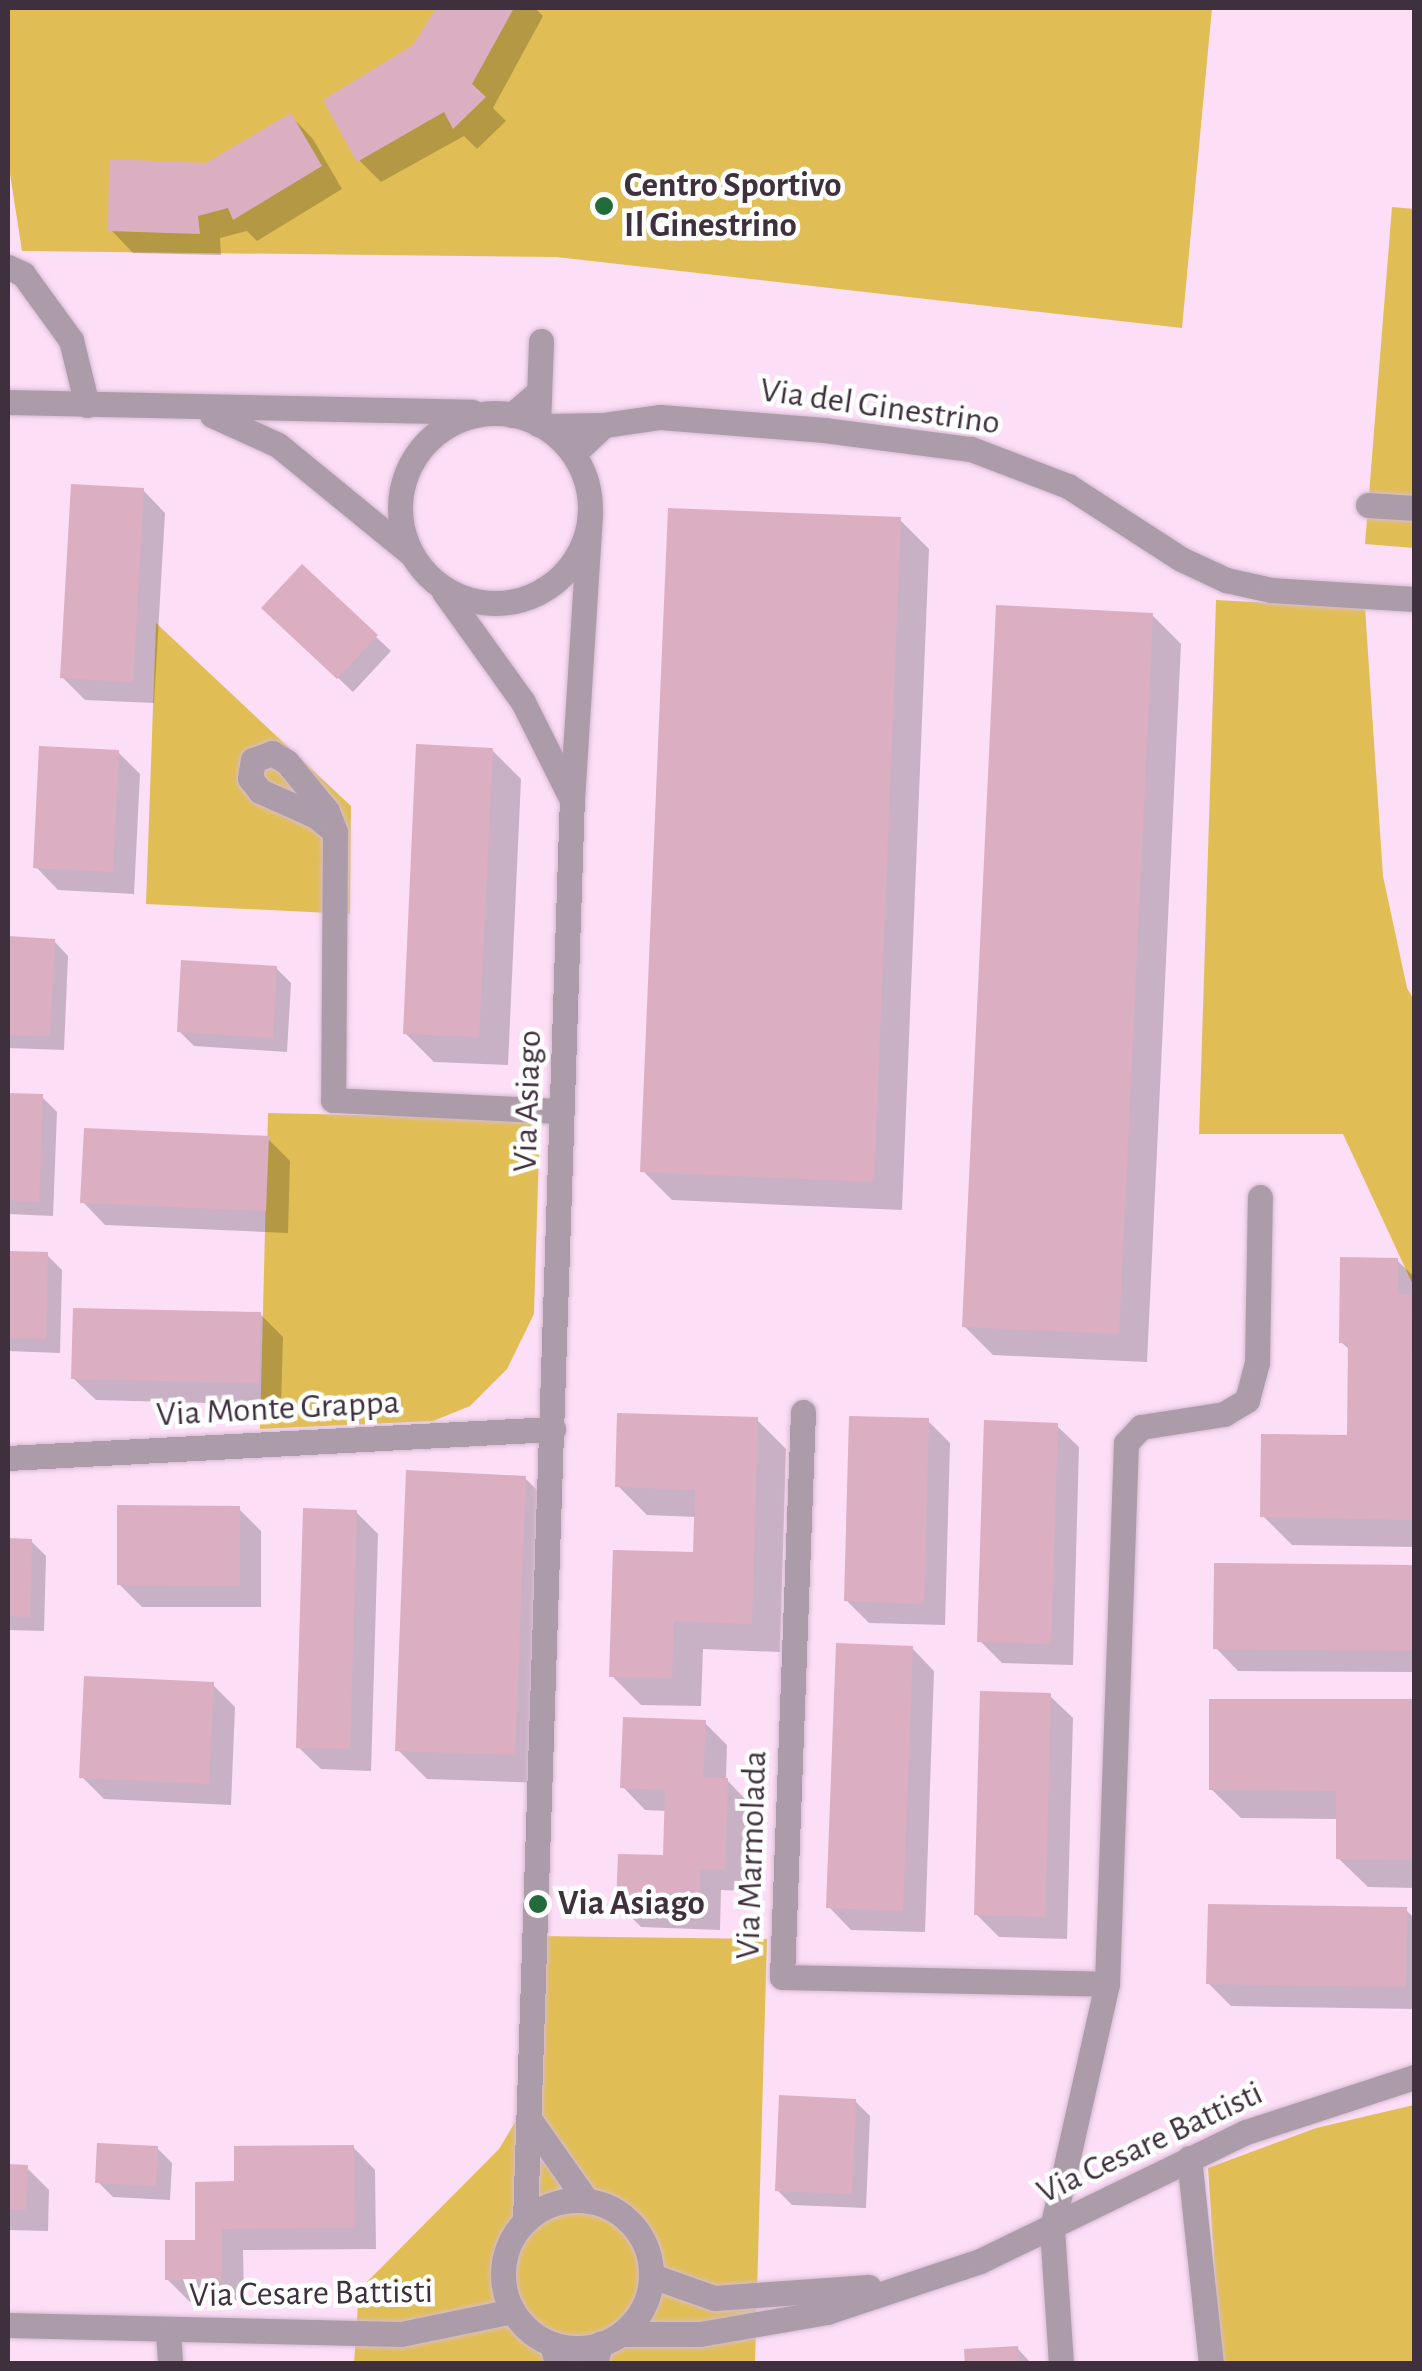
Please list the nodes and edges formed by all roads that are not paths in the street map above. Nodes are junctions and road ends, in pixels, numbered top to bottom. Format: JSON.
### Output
{"nodes":[{"id":1,"x":8,"y":268,"type":"edge"},
{"id":2,"x":541,"y":340,"type":"dead end"},
{"id":3,"x":537,"y":392,"type":"junction"},
{"id":4,"x":8,"y":402,"type":"edge"},
{"id":5,"x":87,"y":406,"type":"junction"},
{"id":6,"x":183,"y":407,"type":"junction"},
{"id":7,"x":508,"y":414,"type":"junction"},
{"id":8,"x":541,"y":425,"type":"junction"},
{"id":9,"x":604,"y":425,"type":"junction"},
{"id":10,"x":574,"y":453,"type":"junction"},
{"id":11,"x":1368,"y":504,"type":"dead end"},
{"id":12,"x":1414,"y":508,"type":"edge"},
{"id":13,"x":590,"y":514,"type":"junction"},
{"id":14,"x":412,"y":554,"type":"junction"},
{"id":15,"x":435,"y":582,"type":"junction"},
{"id":16,"x":1414,"y":599,"type":"edge"},
{"id":17,"x":572,"y":800,"type":"junction"},
{"id":18,"x":335,"y":832,"type":"dead end"},
{"id":19,"x":562,"y":1111,"type":"junction"},
{"id":20,"x":1260,"y":1197,"type":"dead end"},
{"id":21,"x":803,"y":1412,"type":"dead end"},
{"id":22,"x":553,"y":1429,"type":"junction"},
{"id":23,"x":8,"y":1458,"type":"edge"},
{"id":24,"x":1107,"y":1984,"type":"junction"},
{"id":25,"x":1414,"y":2077,"type":"edge"},
{"id":26,"x":532,"y":2123,"type":"junction"},
{"id":27,"x":1189,"y":2158,"type":"junction"},
{"id":28,"x":586,"y":2200,"type":"junction"},
{"id":29,"x":525,"y":2221,"type":"junction"},
{"id":30,"x":1052,"y":2228,"type":"junction"},
{"id":31,"x":652,"y":2276,"type":"junction"},
{"id":32,"x":918,"y":2282,"type":"junction"},
{"id":33,"x":513,"y":2311,"type":"junction"},
{"id":34,"x":8,"y":2325,"type":"edge"},
{"id":35,"x":168,"y":2332,"type":"junction"},
{"id":36,"x":606,"y":2347,"type":"edge"},
{"id":37,"x":554,"y":2354,"type":"edge"},
{"id":38,"x":170,"y":2364,"type":"edge"},
{"id":39,"x":1061,"y":2364,"type":"edge"},
{"id":40,"x":1211,"y":2364,"type":"edge"}],
"edges":[{"from":1,"to":5,"type":"street"},
{"from":2,"to":3,"type":"street"},
{"from":3,"to":7,"type":"street"},
{"from":3,"to":8,"type":"street"},
{"from":4,"to":5,"type":"street"},
{"from":5,"to":6,"type":"street"},
{"from":6,"to":7,"type":"street"},
{"from":6,"to":14,"type":"street"},
{"from":7,"to":8,"type":"street"},
{"from":7,"to":14,"type":"street"},
{"from":8,"to":9,"type":"street","name":"Via del Ginestrino"},
{"from":8,"to":10,"type":"street"},
{"from":9,"to":10,"type":"street"},
{"from":9,"to":16,"type":"street","name":"Via del Ginestrino"},
{"from":10,"to":13,"type":"street"},
{"from":11,"to":12,"type":"street"},
{"from":13,"to":15,"type":"street"},
{"from":13,"to":17,"type":"street","name":"Via Asiago"},
{"from":14,"to":15,"type":"street"},
{"from":15,"to":17,"type":"street","name":"Via Asiago"},
{"from":17,"to":19,"type":"street","name":"Via Asiago"},
{"from":18,"to":19,"type":"street"},
{"from":19,"to":22,"type":"street","name":"Via Asiago"},
{"from":20,"to":24,"type":"street"},
{"from":21,"to":24,"type":"street","name":"Via Marmolada"},
{"from":22,"to":23,"type":"street","name":"Via Monte Grappa"},
{"from":22,"to":26,"type":"street","name":"Via Asiago"},
{"from":24,"to":30,"type":"street"},
{"from":25,"to":27,"type":"street","name":"Via Cesare Battisti"},
{"from":26,"to":28,"type":"street"},
{"from":26,"to":29,"type":"street","name":"Via Asiago"},
{"from":27,"to":30,"type":"street","name":"Via Cesare Battisti"},
{"from":27,"to":40,"type":"street"},
{"from":28,"to":29,"type":"street"},
{"from":28,"to":31,"type":"street"},
{"from":29,"to":33,"type":"street"},
{"from":30,"to":32,"type":"street","name":"Via Cesare Battisti"},
{"from":30,"to":39,"type":"street"},
{"from":31,"to":32,"type":"street","name":"Via Cesare Battisti"},
{"from":31,"to":36,"type":"street"},
{"from":32,"to":36,"type":"street","name":"Via Cesare Battisti"},
{"from":33,"to":35,"type":"street","name":"Via Cesare Battisti"},
{"from":33,"to":37,"type":"street"},
{"from":34,"to":35,"type":"street","name":"Via Cesare Battisti"},
{"from":35,"to":38,"type":"street","name":"Via Cesare Battisti"},
{"from":36,"to":37,"type":"street"}]}
